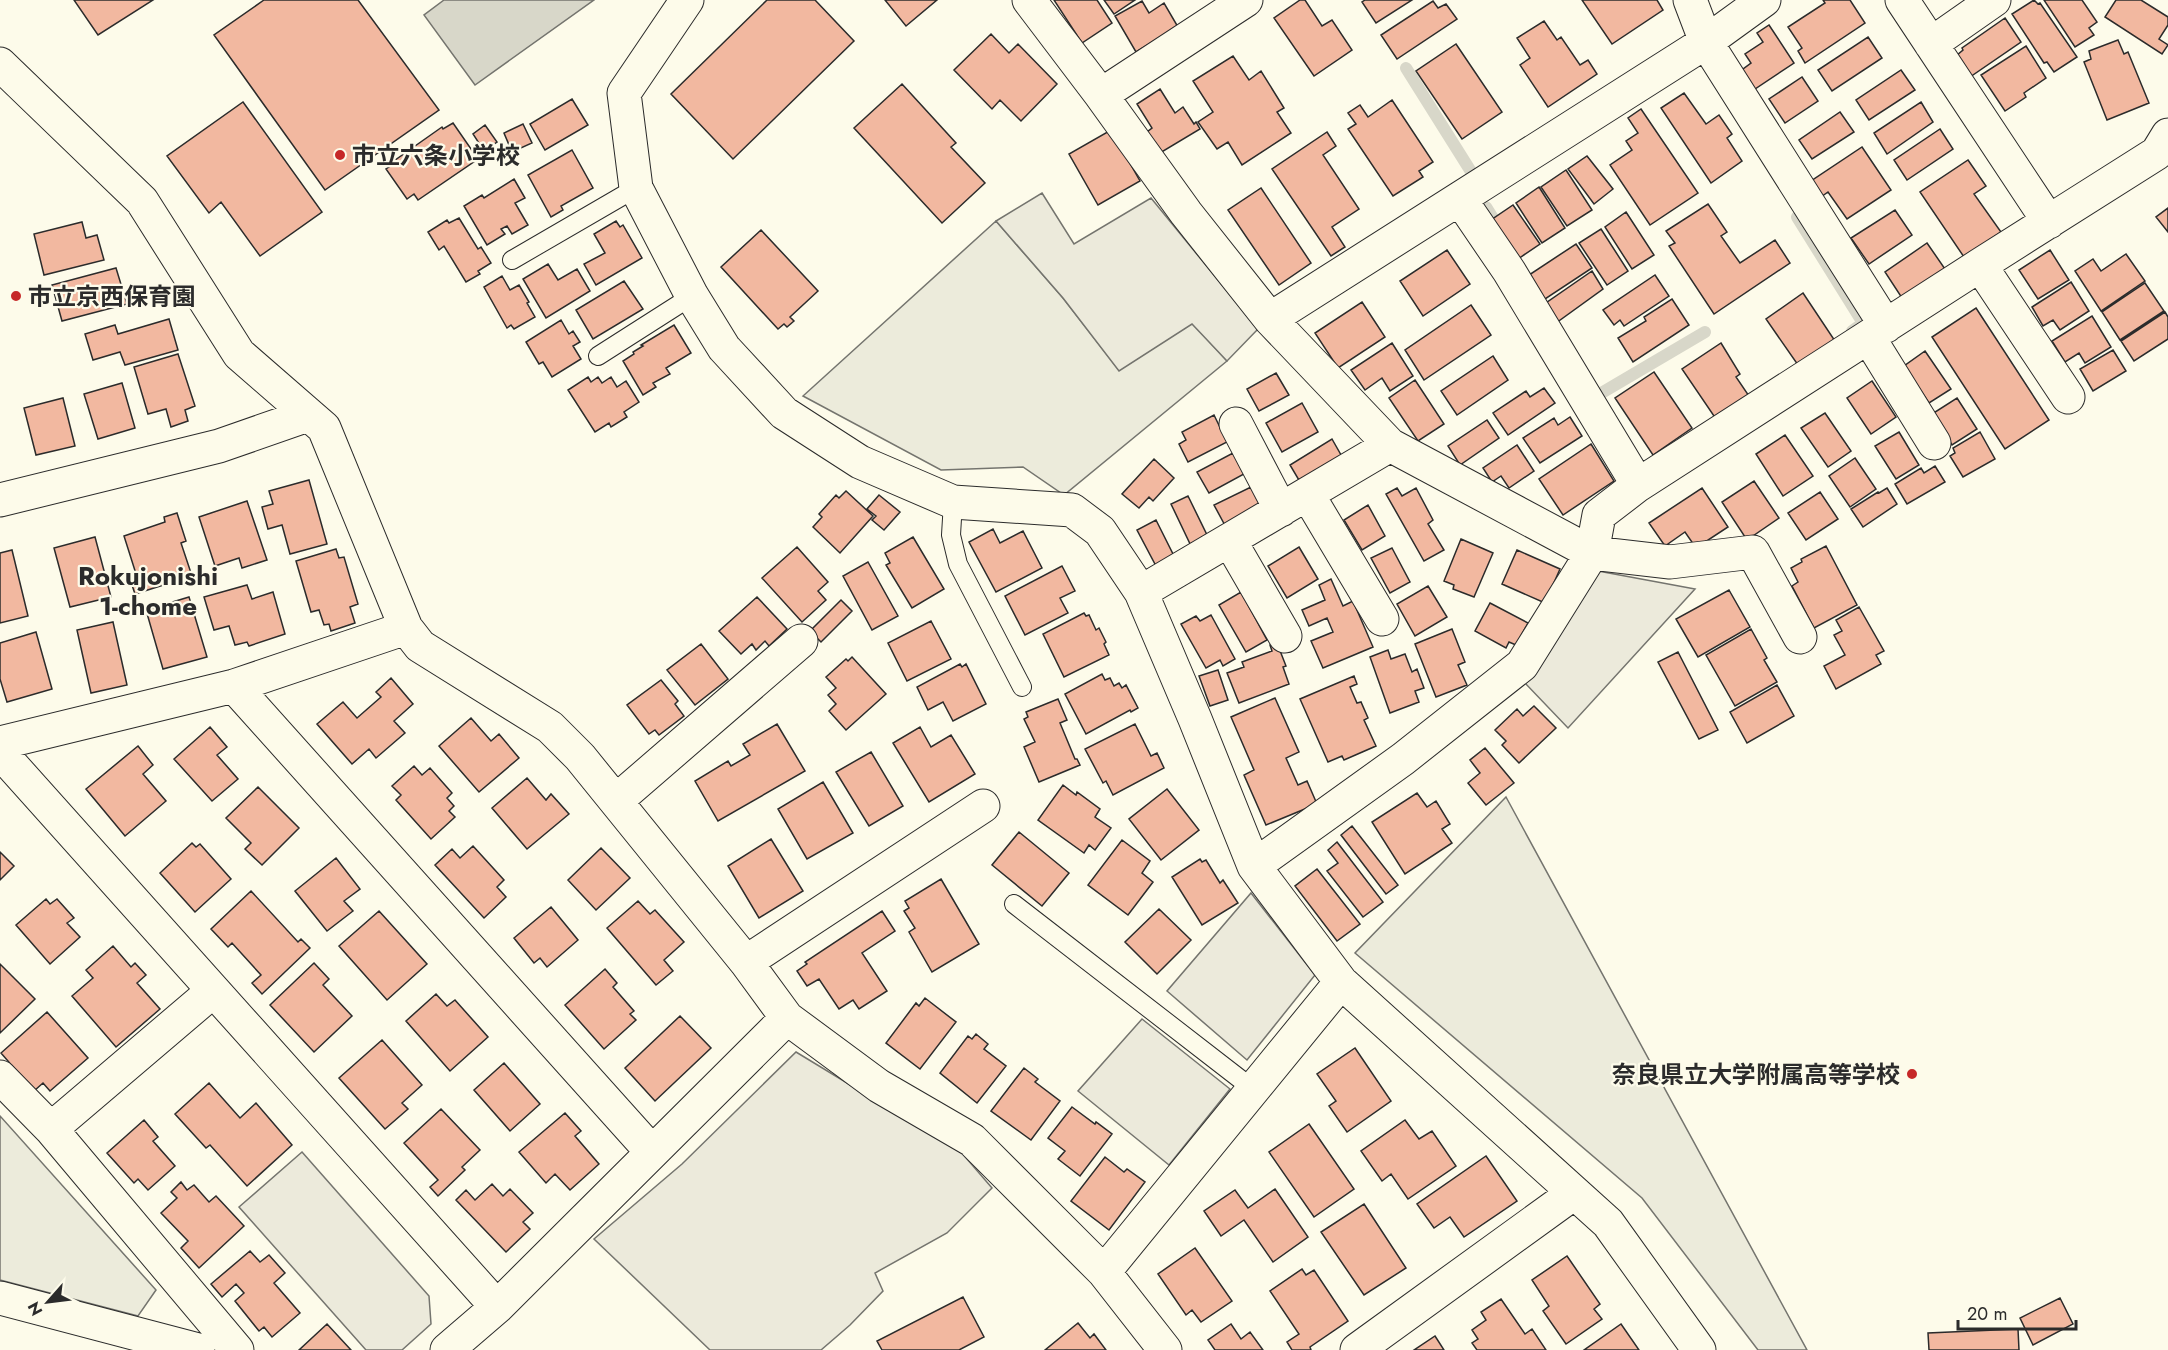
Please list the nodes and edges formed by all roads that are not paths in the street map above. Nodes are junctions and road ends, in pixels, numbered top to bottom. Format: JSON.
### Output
{"nodes":[{"id":1,"x":687,"y":0,"type":"edge"},
{"id":2,"x":1029,"y":0,"type":"edge"},
{"id":3,"x":1246,"y":0,"type":"edge"},
{"id":4,"x":1690,"y":0,"type":"edge"},
{"id":5,"x":1764,"y":0,"type":"edge"},
{"id":6,"x":1902,"y":0,"type":"edge"},
{"id":7,"x":1994,"y":0,"type":"edge"},
{"id":8,"x":1208,"y":10,"type":"edge"},
{"id":9,"x":1706,"y":42,"type":"junction"},
{"id":10,"x":1931,"y":44,"type":"junction"},
{"id":11,"x":0,"y":64,"type":"edge"},
{"id":12,"x":1101,"y":95,"type":"junction"},
{"id":13,"x":2168,"y":135,"type":"edge"},
{"id":14,"x":636,"y":188,"type":"junction"},
{"id":15,"x":1460,"y":199,"type":"junction"},
{"id":16,"x":2049,"y":222,"type":"junction"},
{"id":17,"x":512,"y":260,"type":"dead end"},
{"id":18,"x":1980,"y":265,"type":"junction"},
{"id":19,"x":692,"y":296,"type":"junction"},
{"id":20,"x":1270,"y":319,"type":"junction"},
{"id":21,"x":1878,"y":332,"type":"junction"},
{"id":22,"x":598,"y":356,"type":"dead end"},
{"id":23,"x":2067,"y":397,"type":"dead end"},
{"id":24,"x":308,"y":415,"type":"junction"},
{"id":25,"x":1236,"y":424,"type":"dead end"},
{"id":26,"x":1934,"y":443,"type":"dead end"},
{"id":27,"x":1390,"y":445,"type":"junction"},
{"id":28,"x":1638,"y":485,"type":"junction"},
{"id":29,"x":0,"y":500,"type":"edge"},
{"id":30,"x":953,"y":502,"type":"junction"},
{"id":31,"x":1295,"y":502,"type":"junction"},
{"id":32,"x":1230,"y":541,"type":"junction"},
{"id":33,"x":1592,"y":553,"type":"junction"},
{"id":34,"x":1142,"y":592,"type":"junction"},
{"id":35,"x":1382,"y":619,"type":"dead end"},
{"id":36,"x":406,"y":628,"type":"junction"},
{"id":37,"x":1285,"y":636,"type":"dead end"},
{"id":38,"x":1800,"y":637,"type":"dead end"},
{"id":39,"x":801,"y":641,"type":"dead end"},
{"id":40,"x":234,"y":686,"type":"junction"},
{"id":41,"x":1022,"y":687,"type":"dead end"},
{"id":42,"x":0,"y":743,"type":"edge"},
{"id":43,"x":0,"y":752,"type":"edge"},
{"id":44,"x":616,"y":801,"type":"junction"},
{"id":45,"x":982,"y":806,"type":"dead end"},
{"id":46,"x":1254,"y":866,"type":"junction"},
{"id":47,"x":1014,"y":904,"type":"dead end"},
{"id":48,"x":746,"y":962,"type":"junction"},
{"id":49,"x":1341,"y":982,"type":"junction"},
{"id":50,"x":213,"y":991,"type":"junction"},
{"id":51,"x":787,"y":1018,"type":"junction"},
{"id":52,"x":0,"y":1077,"type":"edge"},
{"id":53,"x":1253,"y":1089,"type":"junction"},
{"id":54,"x":51,"y":1129,"type":"junction"},
{"id":55,"x":652,"y":1152,"type":"junction"},
{"id":56,"x":1574,"y":1193,"type":"junction"},
{"id":57,"x":1104,"y":1272,"type":"junction"},
{"id":58,"x":0,"y":1298,"type":"edge"},
{"id":59,"x":497,"y":1306,"type":"junction"},
{"id":60,"x":198,"y":1350,"type":"edge"},
{"id":61,"x":237,"y":1350,"type":"edge"},
{"id":62,"x":447,"y":1350,"type":"edge"},
{"id":63,"x":1165,"y":1350,"type":"edge"},
{"id":64,"x":1357,"y":1350,"type":"edge"},
{"id":65,"x":1699,"y":1350,"type":"edge"}],
"edges":[{"from":1,"to":14,"type":"street"},
{"from":2,"to":12,"type":"street"},
{"from":3,"to":8,"type":"street"},
{"from":4,"to":9,"type":"street"},
{"from":5,"to":9,"type":"street"},
{"from":6,"to":10,"type":"street"},
{"from":7,"to":10,"type":"street"},
{"from":8,"to":12,"type":"street"},
{"from":9,"to":15,"type":"street"},
{"from":9,"to":21,"type":"street"},
{"from":10,"to":16,"type":"street"},
{"from":11,"to":24,"type":"street"},
{"from":12,"to":20,"type":"street"},
{"from":13,"to":16,"type":"street"},
{"from":14,"to":17,"type":"lane"},
{"from":14,"to":19,"type":"street"},
{"from":15,"to":20,"type":"street"},
{"from":15,"to":28,"type":"street"},
{"from":16,"to":18,"type":"street"},
{"from":18,"to":21,"type":"street"},
{"from":18,"to":23,"type":"street"},
{"from":19,"to":22,"type":"lane"},
{"from":19,"to":30,"type":"street"},
{"from":20,"to":27,"type":"street"},
{"from":21,"to":26,"type":"street"},
{"from":21,"to":28,"type":"street"},
{"from":24,"to":29,"type":"street"},
{"from":24,"to":36,"type":"street"},
{"from":25,"to":31,"type":"street"},
{"from":27,"to":31,"type":"street"},
{"from":27,"to":33,"type":"street"},
{"from":28,"to":33,"type":"street"},
{"from":30,"to":34,"type":"street"},
{"from":30,"to":41,"type":"lane"},
{"from":31,"to":32,"type":"street"},
{"from":31,"to":35,"type":"street"},
{"from":32,"to":34,"type":"street"},
{"from":32,"to":37,"type":"street"},
{"from":33,"to":38,"type":"street"},
{"from":33,"to":46,"type":"street"},
{"from":34,"to":46,"type":"street"},
{"from":36,"to":40,"type":"street"},
{"from":36,"to":44,"type":"street"},
{"from":39,"to":44,"type":"street"},
{"from":40,"to":42,"type":"street"},
{"from":40,"to":55,"type":"street"},
{"from":43,"to":50,"type":"street"},
{"from":44,"to":48,"type":"street"},
{"from":45,"to":48,"type":"street"},
{"from":46,"to":49,"type":"street"},
{"from":47,"to":53,"type":"lane"},
{"from":48,"to":51,"type":"street"},
{"from":49,"to":53,"type":"street"},
{"from":49,"to":56,"type":"street"},
{"from":50,"to":54,"type":"street"},
{"from":50,"to":59,"type":"street"},
{"from":51,"to":55,"type":"street"},
{"from":51,"to":57,"type":"street"},
{"from":52,"to":54,"type":"street"},
{"from":53,"to":57,"type":"street"},
{"from":54,"to":61,"type":"street"},
{"from":55,"to":59,"type":"street"},
{"from":56,"to":64,"type":"street"},
{"from":56,"to":65,"type":"street"},
{"from":57,"to":63,"type":"street"},
{"from":58,"to":60,"type":"street"},
{"from":59,"to":62,"type":"street"}]}
